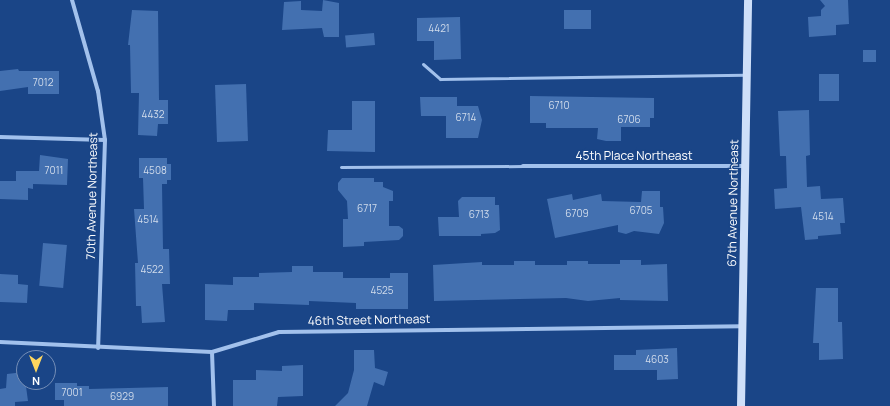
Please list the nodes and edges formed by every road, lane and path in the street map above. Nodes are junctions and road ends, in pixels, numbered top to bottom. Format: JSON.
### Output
{"nodes":[{"id":1,"x":72,"y":0,"type":"edge"},
{"id":2,"x":748,"y":0,"type":"edge"},
{"id":3,"x":422,"y":64,"type":"dead end"},
{"id":4,"x":747,"y":75,"type":"junction"},
{"id":5,"x":0,"y":137,"type":"edge"},
{"id":6,"x":105,"y":140,"type":"junction"},
{"id":7,"x":341,"y":166,"type":"dead end"},
{"id":8,"x":523,"y":166,"type":"joint"},
{"id":9,"x":746,"y":166,"type":"junction"},
{"id":10,"x":743,"y":326,"type":"junction"},
{"id":11,"x":0,"y":342,"type":"edge"},
{"id":12,"x":98,"y":348,"type":"junction"},
{"id":13,"x":212,"y":352,"type":"junction"},
{"id":14,"x":214,"y":406,"type":"edge"},
{"id":15,"x":742,"y":406,"type":"edge"}],
"edges":[{"from":1,"to":6,"type":"street","name":"70th Avenue Northeast"},
{"from":2,"to":4,"type":"street","name":"67th Avenue Northeast"},
{"from":3,"to":4,"type":"lane"},
{"from":4,"to":9,"type":"street","name":"67th Avenue Northeast"},
{"from":5,"to":6,"type":"street"},
{"from":6,"to":12,"type":"street","name":"70th Avenue Northeast"},
{"from":7,"to":8,"type":"lane"},
{"from":8,"to":9,"type":"street","name":"45th Place Northeast"},
{"from":9,"to":10,"type":"street","name":"67th Avenue Northeast"},
{"from":10,"to":13,"type":"street","name":"46th Street Northeast"},
{"from":10,"to":15,"type":"street","name":"67th Avenue Northeast"},
{"from":11,"to":12,"type":"street","name":"46th Street Northeast"},
{"from":12,"to":13,"type":"street","name":"46th Street Northeast"},
{"from":13,"to":14,"type":"street"}]}
